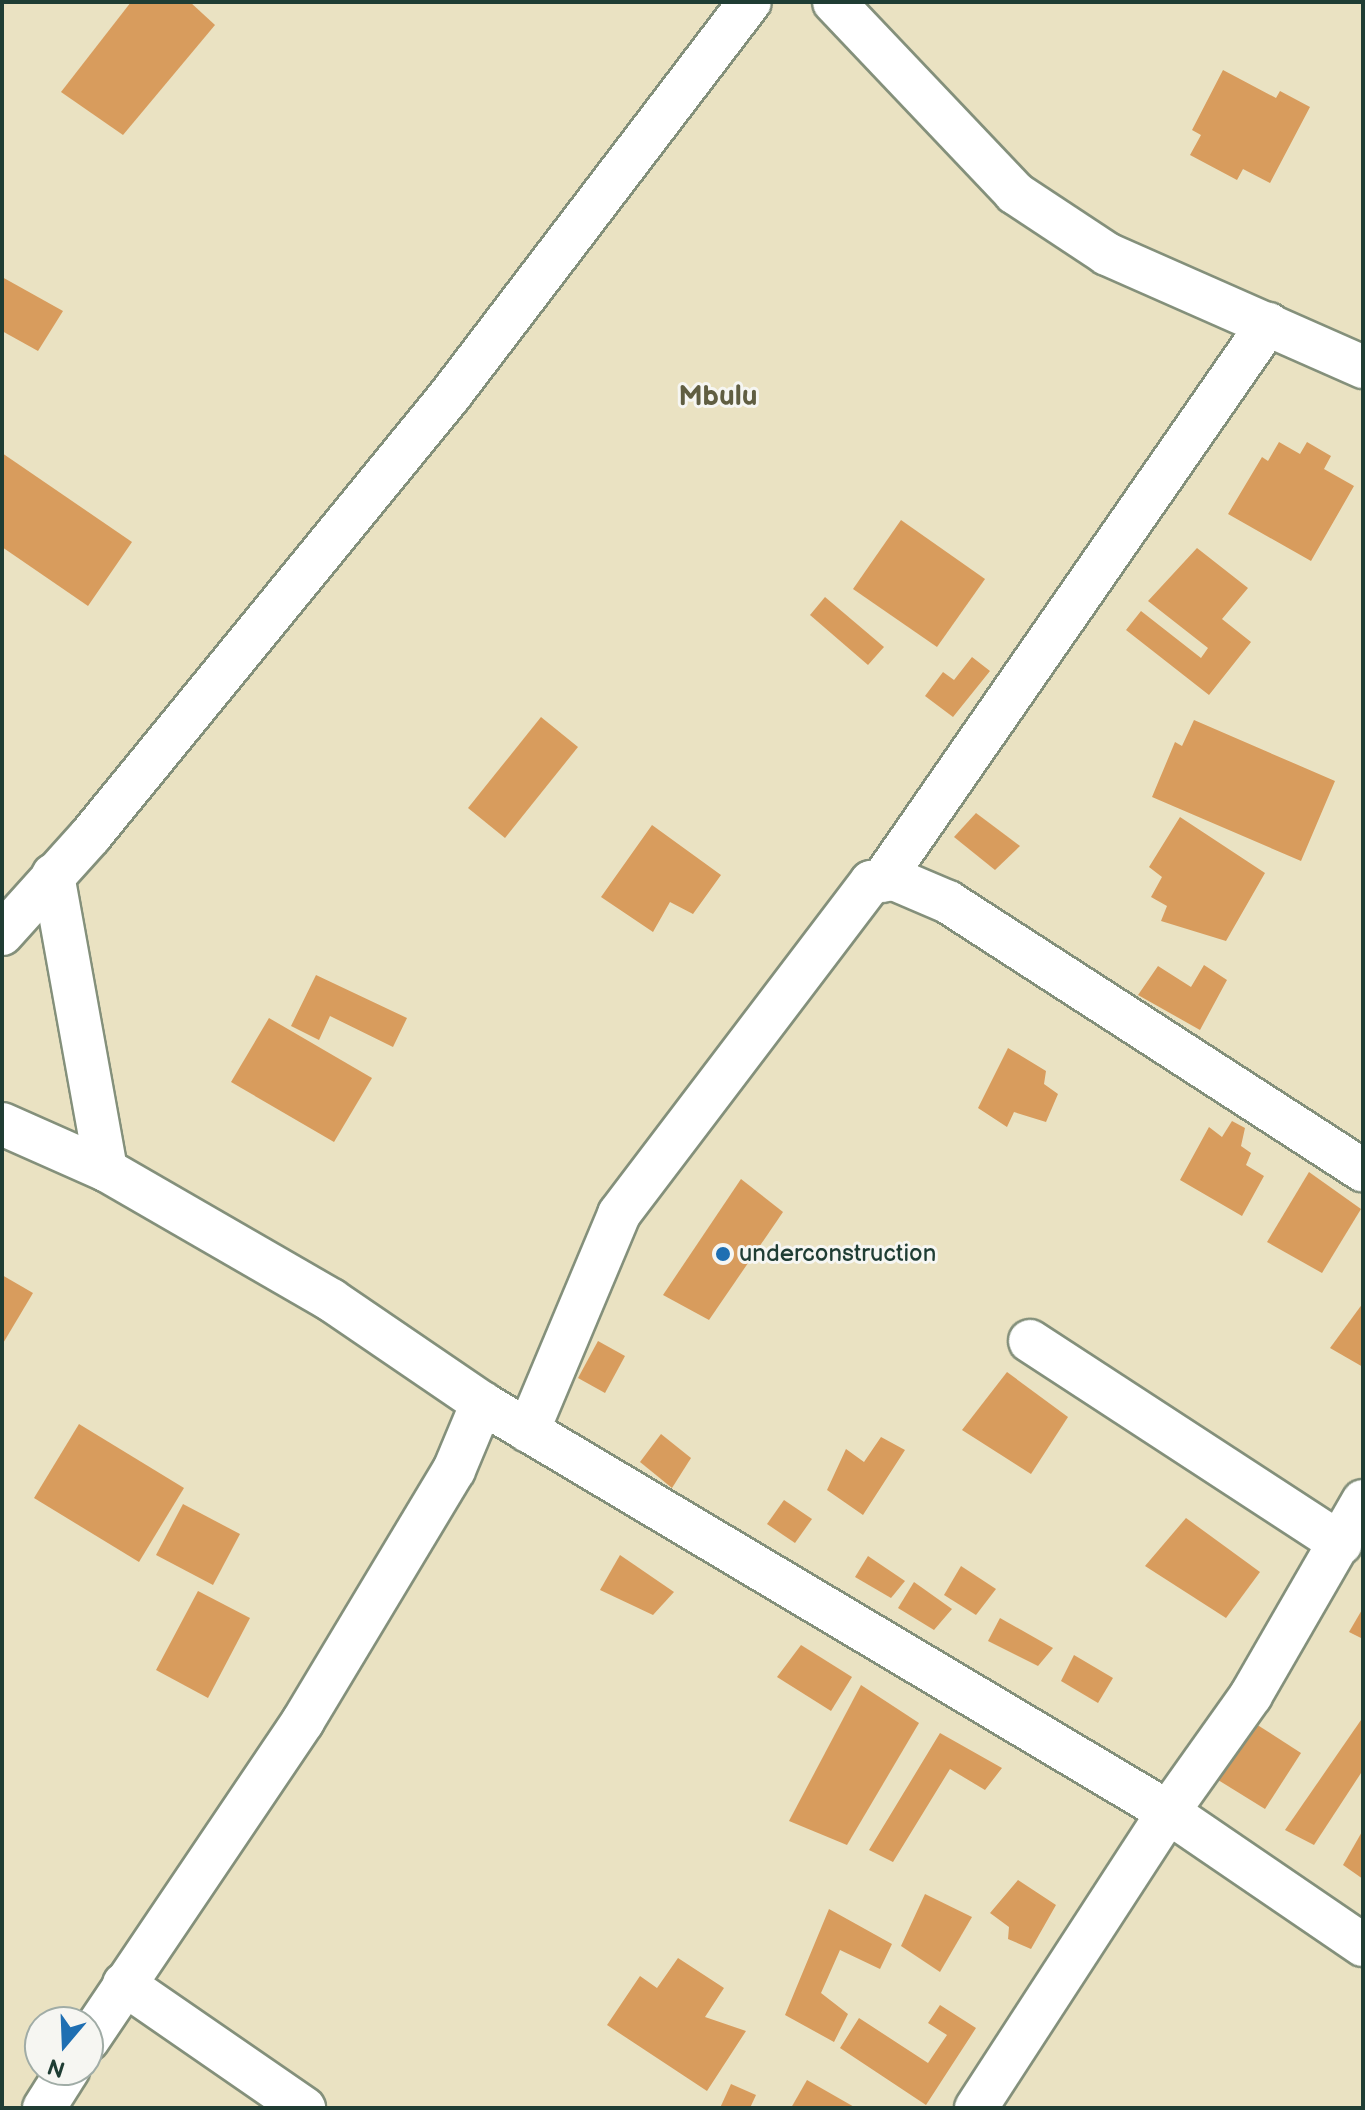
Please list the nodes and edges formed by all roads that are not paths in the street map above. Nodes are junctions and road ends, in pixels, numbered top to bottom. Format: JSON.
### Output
{"nodes":[{"id":1,"x":750,"y":2,"type":"edge"},
{"id":2,"x":834,"y":2,"type":"edge"},
{"id":3,"x":1268,"y":324,"type":"junction"},
{"id":4,"x":1363,"y":367,"type":"edge"},
{"id":5,"x":53,"y":875,"type":"junction"},
{"id":6,"x":882,"y":881,"type":"junction"},
{"id":7,"x":2,"y":934,"type":"edge"},
{"id":8,"x":2,"y":1124,"type":"edge"},
{"id":9,"x":106,"y":1170,"type":"junction"},
{"id":10,"x":1363,"y":1170,"type":"edge"},
{"id":11,"x":1030,"y":1341,"type":"dead end"},
{"id":12,"x":482,"y":1403,"type":"junction"},
{"id":13,"x":528,"y":1431,"type":"junction"},
{"id":14,"x":1363,"y":1501,"type":"edge"},
{"id":15,"x":1341,"y":1544,"type":"junction"},
{"id":16,"x":1168,"y":1812,"type":"junction"},
{"id":17,"x":1363,"y":1945,"type":"edge"},
{"id":18,"x":124,"y":1984,"type":"junction"},
{"id":19,"x":104,"y":2015,"type":"edge"},
{"id":20,"x":58,"y":2086,"type":"edge"},
{"id":21,"x":44,"y":2108,"type":"edge"},
{"id":22,"x":304,"y":2108,"type":"edge"},
{"id":23,"x":976,"y":2108,"type":"edge"}],
"edges":[{"from":1,"to":5,"type":"street"},
{"from":2,"to":3,"type":"street"},
{"from":3,"to":4,"type":"street"},
{"from":3,"to":6,"type":"street"},
{"from":5,"to":7,"type":"street"},
{"from":5,"to":9,"type":"street"},
{"from":6,"to":10,"type":"street"},
{"from":6,"to":13,"type":"street"},
{"from":8,"to":9,"type":"street"},
{"from":9,"to":12,"type":"street"},
{"from":11,"to":15,"type":"street"},
{"from":12,"to":13,"type":"street"},
{"from":12,"to":18,"type":"street"},
{"from":13,"to":16,"type":"street"},
{"from":14,"to":15,"type":"street"},
{"from":15,"to":16,"type":"street"},
{"from":16,"to":17,"type":"street"},
{"from":16,"to":23,"type":"street"},
{"from":18,"to":19,"type":"street"},
{"from":18,"to":22,"type":"street"},
{"from":20,"to":21,"type":"street"}]}
